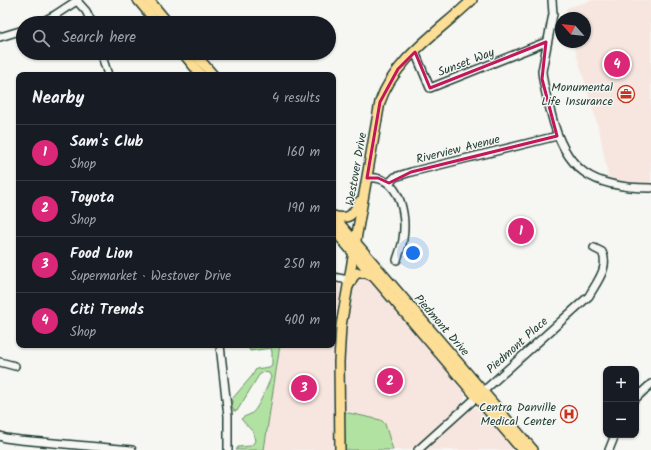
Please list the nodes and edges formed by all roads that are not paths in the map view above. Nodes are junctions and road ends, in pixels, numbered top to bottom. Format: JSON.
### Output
{"nodes":[{"id":1,"x":77,"y":0,"type":"edge"},
{"id":2,"x":138,"y":0,"type":"edge"},
{"id":3,"x":149,"y":0,"type":"edge"},
{"id":4,"x":472,"y":0,"type":"edge"},
{"id":5,"x":552,"y":0,"type":"edge"},
{"id":6,"x":53,"y":16,"type":"edge"},
{"id":7,"x":88,"y":16,"type":"edge"},
{"id":8,"x":151,"y":16,"type":"edge"},
{"id":9,"x":162,"y":16,"type":"edge"},
{"id":10,"x":16,"y":32,"type":"edge"},
{"id":11,"x":0,"y":37,"type":"edge"},
{"id":12,"x":546,"y":42,"type":"junction"},
{"id":13,"x":415,"y":52,"type":"junction"},
{"id":14,"x":103,"y":60,"type":"edge"},
{"id":15,"x":189,"y":60,"type":"edge"},
{"id":16,"x":200,"y":60,"type":"edge"},
{"id":17,"x":107,"y":72,"type":"edge"},
{"id":18,"x":199,"y":72,"type":"edge"},
{"id":19,"x":210,"y":72,"type":"edge"},
{"id":20,"x":557,"y":136,"type":"junction"},
{"id":21,"x":367,"y":178,"type":"junction"},
{"id":22,"x":389,"y":183,"type":"junction"},
{"id":23,"x":651,"y":188,"type":"edge"},
{"id":24,"x":364,"y":192,"type":"junction"},
{"id":25,"x":336,"y":217,"type":"edge"},
{"id":26,"x":336,"y":220,"type":"edge"},
{"id":27,"x":336,"y":233,"type":"edge"},
{"id":28,"x":355,"y":242,"type":"junction"},
{"id":29,"x":594,"y":248,"type":"dead end"},
{"id":30,"x":353,"y":253,"type":"junction"},
{"id":31,"x":396,"y":260,"type":"dead end"},
{"id":32,"x":374,"y":277,"type":"junction"},
{"id":33,"x":336,"y":278,"type":"edge"},
{"id":34,"x":348,"y":280,"type":"junction"},
{"id":35,"x":346,"y":290,"type":"junction"},
{"id":36,"x":220,"y":348,"type":"edge"},
{"id":37,"x":0,"y":362,"type":"edge"},
{"id":38,"x":15,"y":366,"type":"dead end"},
{"id":39,"x":651,"y":384,"type":"edge"},
{"id":40,"x":479,"y":394,"type":"junction"},
{"id":41,"x":639,"y":395,"type":"edge"},
{"id":42,"x":0,"y":436,"type":"edge"},
{"id":43,"x":614,"y":438,"type":"edge"},
{"id":44,"x":132,"y":450,"type":"edge"},
{"id":45,"x":228,"y":450,"type":"edge"},
{"id":46,"x":340,"y":450,"type":"edge"},
{"id":47,"x":418,"y":450,"type":"edge"},
{"id":48,"x":522,"y":450,"type":"edge"},
{"id":49,"x":533,"y":450,"type":"edge"},
{"id":50,"x":609,"y":450,"type":"edge"}],
"edges":[{"from":1,"to":6,"type":"street"},
{"from":1,"to":7,"type":"street"},
{"from":2,"to":8,"type":"main road"},
{"from":3,"to":9,"type":"main road"},
{"from":4,"to":13,"type":"main road","name":"Westover Drive"},
{"from":5,"to":12,"type":"street"},
{"from":10,"to":11,"type":"street"},
{"from":12,"to":13,"type":"street","name":"Sunset Way"},
{"from":12,"to":20,"type":"street"},
{"from":13,"to":21,"type":"main road","name":"Westover Drive"},
{"from":14,"to":17,"type":"street"},
{"from":15,"to":18,"type":"main road"},
{"from":16,"to":19,"type":"main road"},
{"from":20,"to":22,"type":"street","name":"Riverview Avenue"},
{"from":20,"to":23,"type":"street"},
{"from":21,"to":22,"type":"street"},
{"from":21,"to":24,"type":"main road","name":"Westover Drive"},
{"from":22,"to":31,"type":"street"},
{"from":24,"to":25,"type":"main road"},
{"from":24,"to":28,"type":"main road","name":"Westover Drive"},
{"from":26,"to":28,"type":"main road","name":"Piedmont Drive"},
{"from":27,"to":30,"type":"main road","name":"Piedmont Drive"},
{"from":28,"to":30,"type":"main road","name":"Westover Drive"},
{"from":28,"to":40,"type":"main road","name":"Piedmont Drive"},
{"from":29,"to":40,"type":"street","name":"Piedmont Place"},
{"from":30,"to":32,"type":"main road","name":"Piedmont Drive"},
{"from":30,"to":34,"type":"main road","name":"Westover Drive"},
{"from":32,"to":35,"type":"main road"},
{"from":32,"to":40,"type":"main road","name":"Piedmont Drive"},
{"from":33,"to":34,"type":"street"},
{"from":34,"to":35,"type":"main road","name":"Westover Drive"},
{"from":35,"to":46,"type":"main road","name":"Westover Drive"},
{"from":36,"to":45,"type":"street"},
{"from":37,"to":38,"type":"street"},
{"from":39,"to":41,"type":"street"},
{"from":40,"to":47,"type":"street","name":"Piedmont Place"},
{"from":40,"to":48,"type":"main road","name":"Piedmont Drive"},
{"from":40,"to":49,"type":"main road","name":"Piedmont Drive"},
{"from":42,"to":44,"type":"street"},
{"from":43,"to":50,"type":"street"}]}
